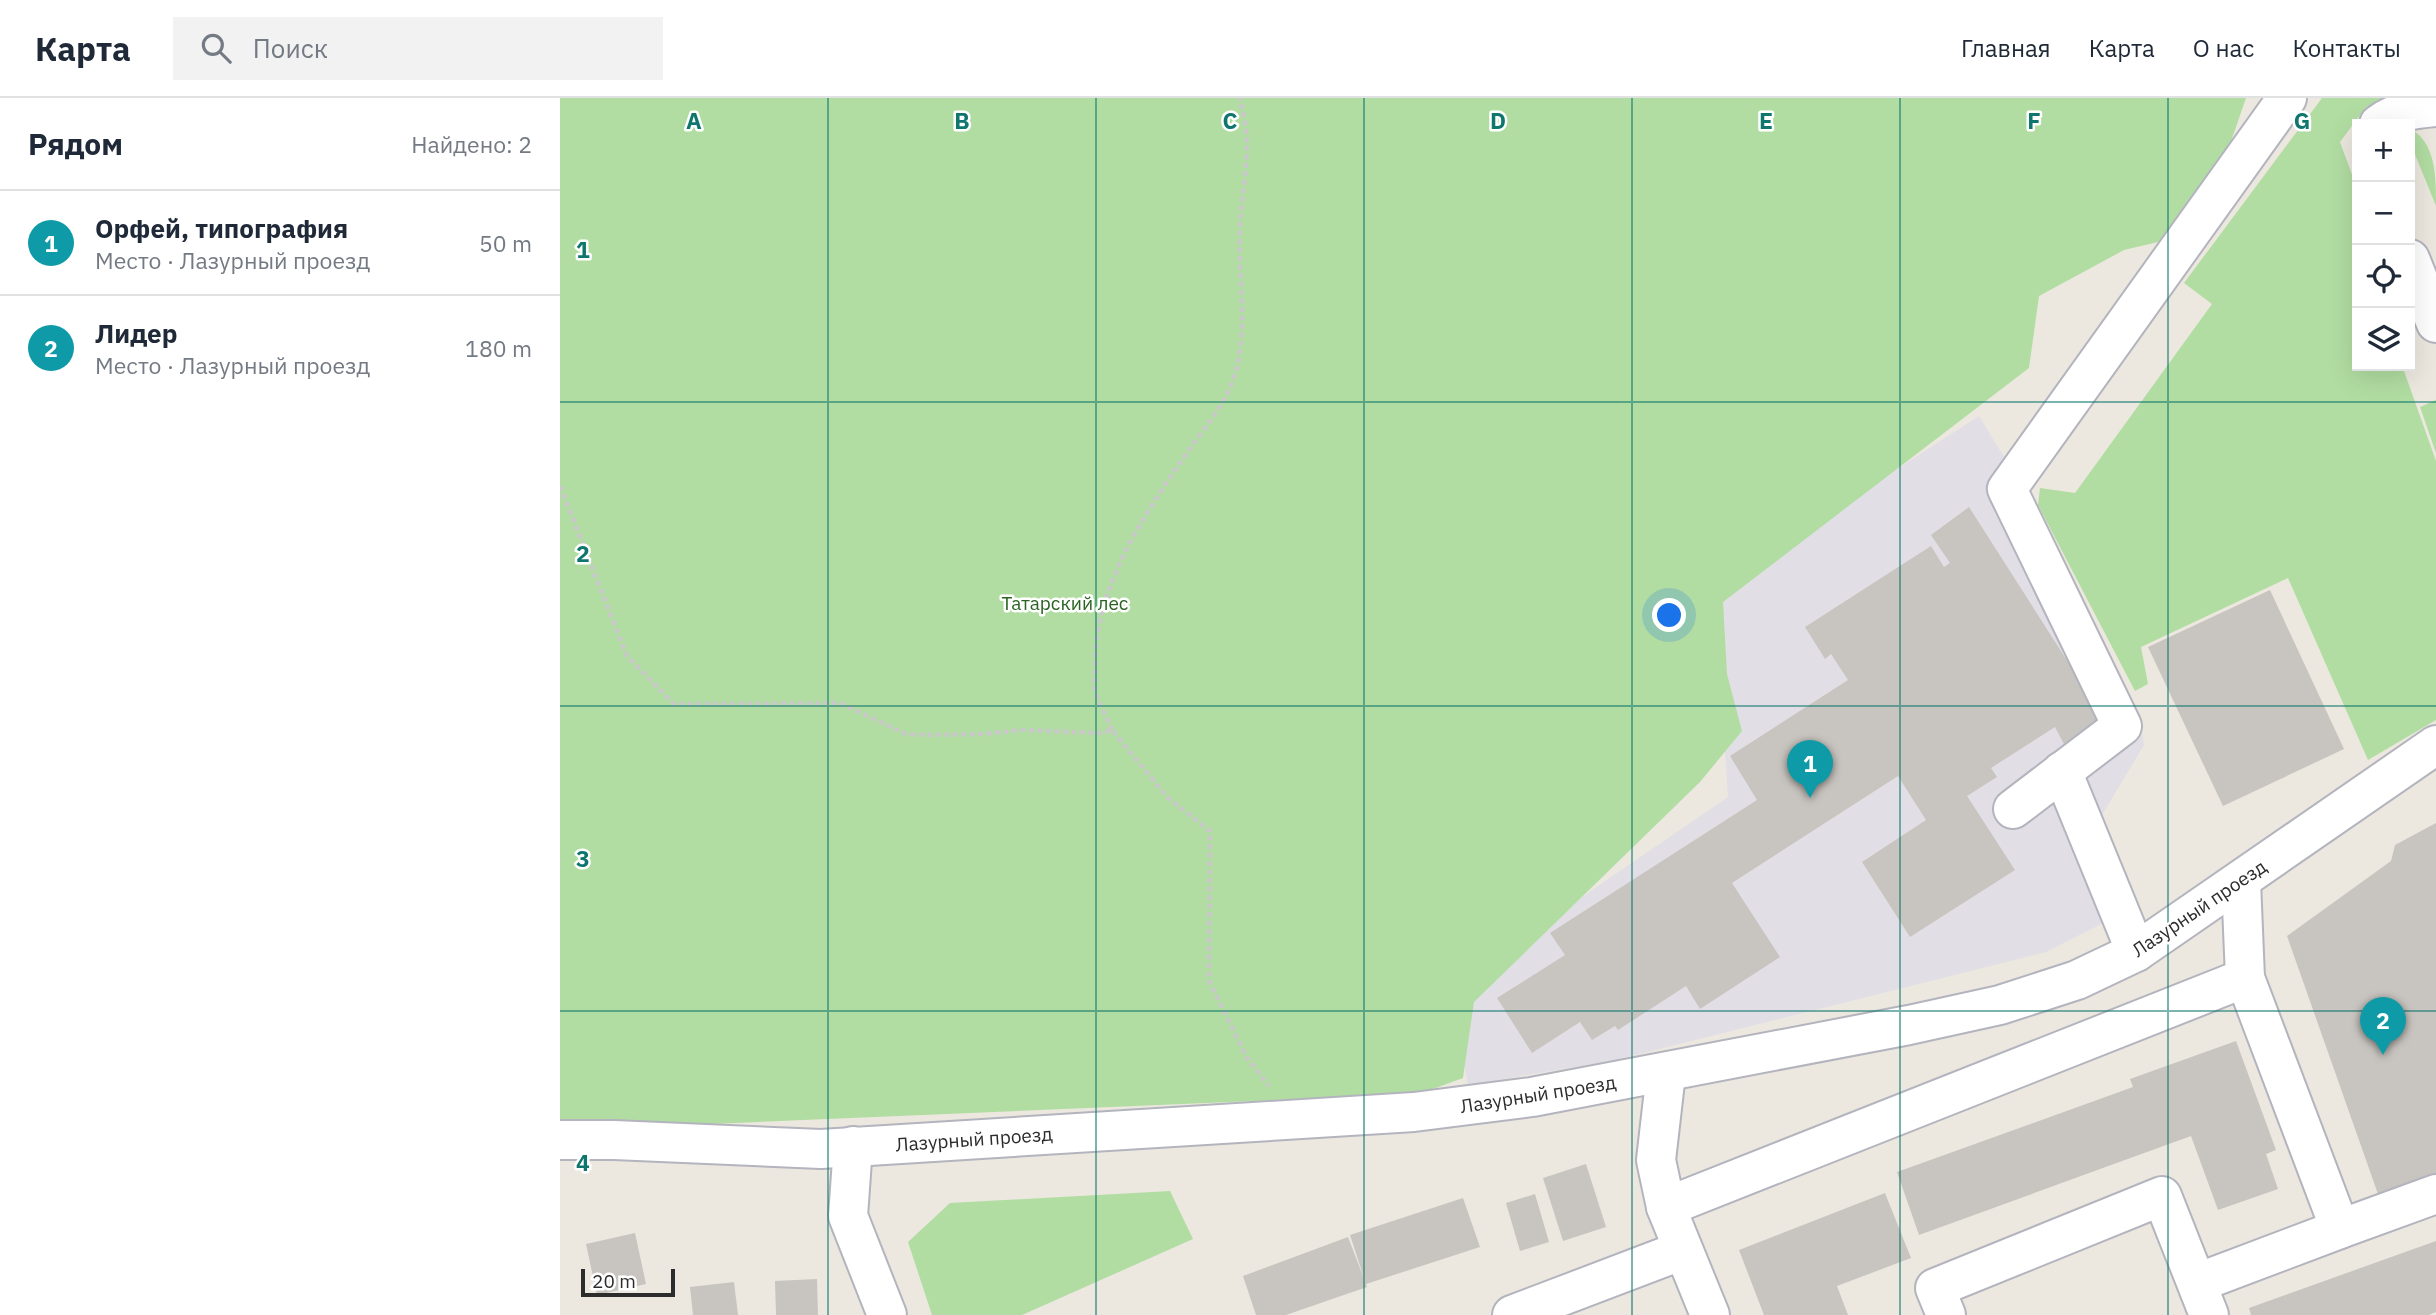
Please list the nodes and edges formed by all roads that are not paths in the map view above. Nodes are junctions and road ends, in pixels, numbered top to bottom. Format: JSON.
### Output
{"nodes":[{"id":1,"x":2287,"y":98,"type":"edge"},
{"id":2,"x":2436,"y":107,"type":"edge"},
{"id":3,"x":2386,"y":119,"type":"edge"},
{"id":4,"x":2415,"y":271,"type":"edge"},
{"id":5,"x":2436,"y":323,"type":"edge"},
{"id":6,"x":2436,"y":745,"type":"edge"},
{"id":7,"x":2062,"y":771,"type":"junction"},
{"id":8,"x":2013,"y":808,"type":"dead end"},
{"id":9,"x":2241,"y":881,"type":"junction"},
{"id":10,"x":2136,"y":952,"type":"junction"},
{"id":11,"x":2245,"y":978,"type":"junction"},
{"id":12,"x":1666,"y":1073,"type":"junction"},
{"id":13,"x":560,"y":1140,"type":"edge"},
{"id":14,"x":853,"y":1146,"type":"junction"},
{"id":15,"x":2436,"y":1194,"type":"edge"},
{"id":16,"x":1666,"y":1207,"type":"junction"},
{"id":17,"x":2340,"y":1228,"type":"junction"},
{"id":18,"x":1683,"y":1250,"type":"junction"},
{"id":19,"x":2203,"y":1299,"type":"edge"},
{"id":20,"x":887,"y":1315,"type":"edge"},
{"id":21,"x":1512,"y":1315,"type":"edge"},
{"id":22,"x":1710,"y":1315,"type":"edge"},
{"id":23,"x":1946,"y":1315,"type":"edge"}],
"edges":[{"from":1,"to":7,"type":"street"},
{"from":2,"to":3,"type":"street"},
{"from":4,"to":5,"type":"street"},
{"from":6,"to":9,"type":"street","name":"Лазурный проезд"},
{"from":7,"to":8,"type":"street"},
{"from":7,"to":10,"type":"street"},
{"from":9,"to":10,"type":"street","name":"Лазурный проезд"},
{"from":9,"to":11,"type":"street"},
{"from":10,"to":12,"type":"street","name":"Лазурный проезд"},
{"from":11,"to":16,"type":"street"},
{"from":11,"to":17,"type":"street"},
{"from":12,"to":14,"type":"street","name":"Лазурный проезд"},
{"from":12,"to":16,"type":"street"},
{"from":13,"to":14,"type":"street","name":"Лазурный проезд"},
{"from":14,"to":20,"type":"street"},
{"from":15,"to":17,"type":"street"},
{"from":16,"to":18,"type":"street"},
{"from":17,"to":19,"type":"street"},
{"from":18,"to":21,"type":"street"},
{"from":18,"to":22,"type":"street"},
{"from":19,"to":23,"type":"street"}]}
